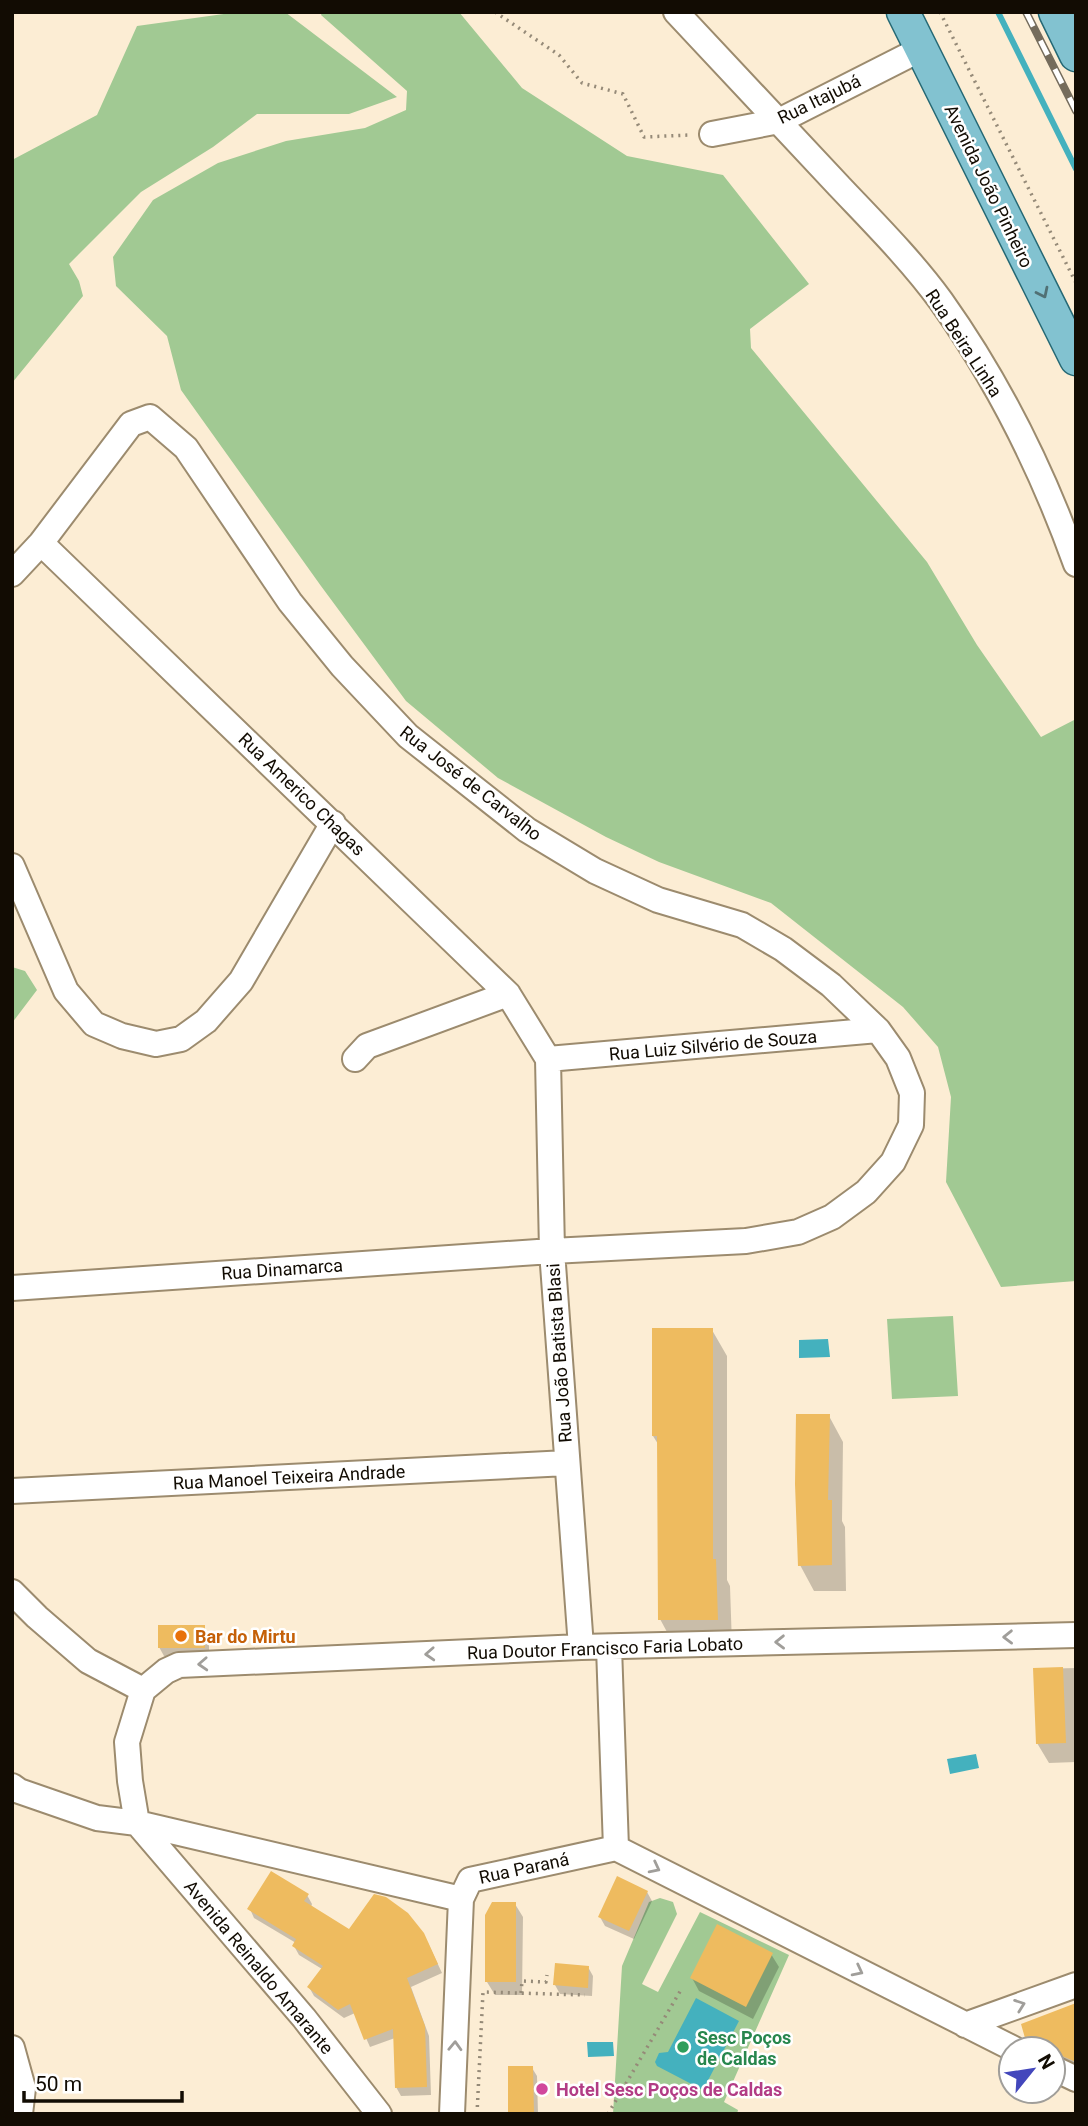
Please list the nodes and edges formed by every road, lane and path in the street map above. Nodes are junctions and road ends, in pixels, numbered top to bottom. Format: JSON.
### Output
{"nodes":[{"id":1,"x":495,"y":12,"type":"edge"},
{"id":2,"x":676,"y":12,"type":"edge"},
{"id":3,"x":903,"y":12,"type":"edge"},
{"id":4,"x":940,"y":12,"type":"edge"},
{"id":5,"x":1055,"y":12,"type":"edge"},
{"id":6,"x":921,"y":49,"type":"junction"},
{"id":7,"x":1076,"y":55,"type":"edge"},
{"id":8,"x":779,"y":121,"type":"junction"},
{"id":9,"x":712,"y":134,"type":"joint"},
{"id":10,"x":1076,"y":283,"type":"edge"},
{"id":11,"x":1074,"y":350,"type":"edge"},
{"id":12,"x":41,"y":543,"type":"junction"},
{"id":13,"x":1076,"y":564,"type":"edge"},
{"id":14,"x":12,"y":574,"type":"edge"},
{"id":15,"x":332,"y":823,"type":"junction"},
{"id":16,"x":12,"y":866,"type":"edge"},
{"id":17,"x":508,"y":994,"type":"junction"},
{"id":18,"x":878,"y":1030,"type":"junction"},
{"id":19,"x":355,"y":1059,"type":"dead end"},
{"id":20,"x":548,"y":1059,"type":"junction"},
{"id":21,"x":552,"y":1251,"type":"junction"},
{"id":22,"x":12,"y":1288,"type":"edge"},
{"id":23,"x":567,"y":1463,"type":"junction"},
{"id":24,"x":12,"y":1491,"type":"edge"},
{"id":25,"x":12,"y":1592,"type":"edge"},
{"id":26,"x":1076,"y":1635,"type":"edge"},
{"id":27,"x":581,"y":1647,"type":"junction"},
{"id":28,"x":609,"y":1647,"type":"junction"},
{"id":29,"x":143,"y":1690,"type":"junction"},
{"id":30,"x":12,"y":1786,"type":"edge"},
{"id":31,"x":136,"y":1823,"type":"junction"},
{"id":32,"x":615,"y":1848,"type":"junction"},
{"id":33,"x":461,"y":1899,"type":"junction"},
{"id":34,"x":547,"y":1975,"type":"dead end"},
{"id":35,"x":1076,"y":1985,"type":"edge"},
{"id":36,"x":682,"y":1988,"type":"dead end"},
{"id":37,"x":521,"y":1993,"type":"junction"},
{"id":38,"x":585,"y":1995,"type":"dead end"},
{"id":39,"x":965,"y":2025,"type":"junction"},
{"id":40,"x":997,"y":2041,"type":"edge"},
{"id":41,"x":12,"y":2048,"type":"edge"},
{"id":42,"x":20,"y":2114,"type":"edge"},
{"id":43,"x":379,"y":2114,"type":"edge"},
{"id":44,"x":452,"y":2114,"type":"edge"},
{"id":45,"x":477,"y":2114,"type":"edge"},
{"id":46,"x":607,"y":2114,"type":"edge"}],
"edges":[{"from":1,"to":9,"type":"path"},
{"from":2,"to":8,"type":"street","name":"Rua Beira Linha"},
{"from":3,"to":6,"type":"main road","name":"Avenida João Pinheiro"},
{"from":4,"to":10,"type":"path"},
{"from":5,"to":7,"type":"main road"},
{"from":6,"to":8,"type":"street","name":"Rua Itajubá"},
{"from":6,"to":11,"type":"main road","name":"Avenida João Pinheiro","one_way":true},
{"from":8,"to":9,"type":"street","name":"Rua Itajubá"},
{"from":8,"to":13,"type":"street","name":"Rua Beira Linha"},
{"from":12,"to":14,"type":"street"},
{"from":12,"to":15,"type":"street","name":"Rua Americo Chagas"},
{"from":12,"to":18,"type":"street","name":"Rua José de Carvalho"},
{"from":15,"to":16,"type":"street"},
{"from":15,"to":17,"type":"street","name":"Rua Americo Chagas"},
{"from":17,"to":19,"type":"street"},
{"from":17,"to":20,"type":"street","name":"Rua Americo Chagas"},
{"from":18,"to":20,"type":"street","name":"Rua Luiz Silvério de Souza"},
{"from":18,"to":21,"type":"street","name":"Rua José de Carvalho"},
{"from":20,"to":21,"type":"street","name":"Rua João Batista Blasi"},
{"from":21,"to":22,"type":"street","name":"Rua Dinamarca"},
{"from":21,"to":23,"type":"street","name":"Rua João Batista Blasi"},
{"from":23,"to":24,"type":"street","name":"Rua Manoel Teixeira Andrade"},
{"from":23,"to":27,"type":"street","name":"Rua João Batista Blasi"},
{"from":25,"to":29,"type":"street"},
{"from":26,"to":28,"type":"street","name":"Rua Doutor Francisco Faria Lobato","one_way":true},
{"from":27,"to":28,"type":"street","name":"Rua Doutor Francisco Faria Lobato"},
{"from":27,"to":29,"type":"street","name":"Rua Doutor Francisco Faria Lobato","one_way":true},
{"from":28,"to":32,"type":"street"},
{"from":29,"to":31,"type":"street"},
{"from":30,"to":31,"type":"street","name":"Rua Paraná"},
{"from":31,"to":33,"type":"street","name":"Rua Paraná"},
{"from":31,"to":43,"type":"street","name":"Avenida Reinaldo Amarante"},
{"from":32,"to":33,"type":"street","name":"Rua Paraná"},
{"from":32,"to":39,"type":"street","one_way":true},
{"from":44,"to":33,"type":"street","one_way":true},
{"from":34,"to":37,"type":"path"},
{"from":39,"to":35,"type":"street","one_way":true},
{"from":36,"to":46,"type":"path"},
{"from":37,"to":38,"type":"path"},
{"from":37,"to":45,"type":"path"},
{"from":39,"to":40,"type":"street"},
{"from":41,"to":42,"type":"street"}]}
